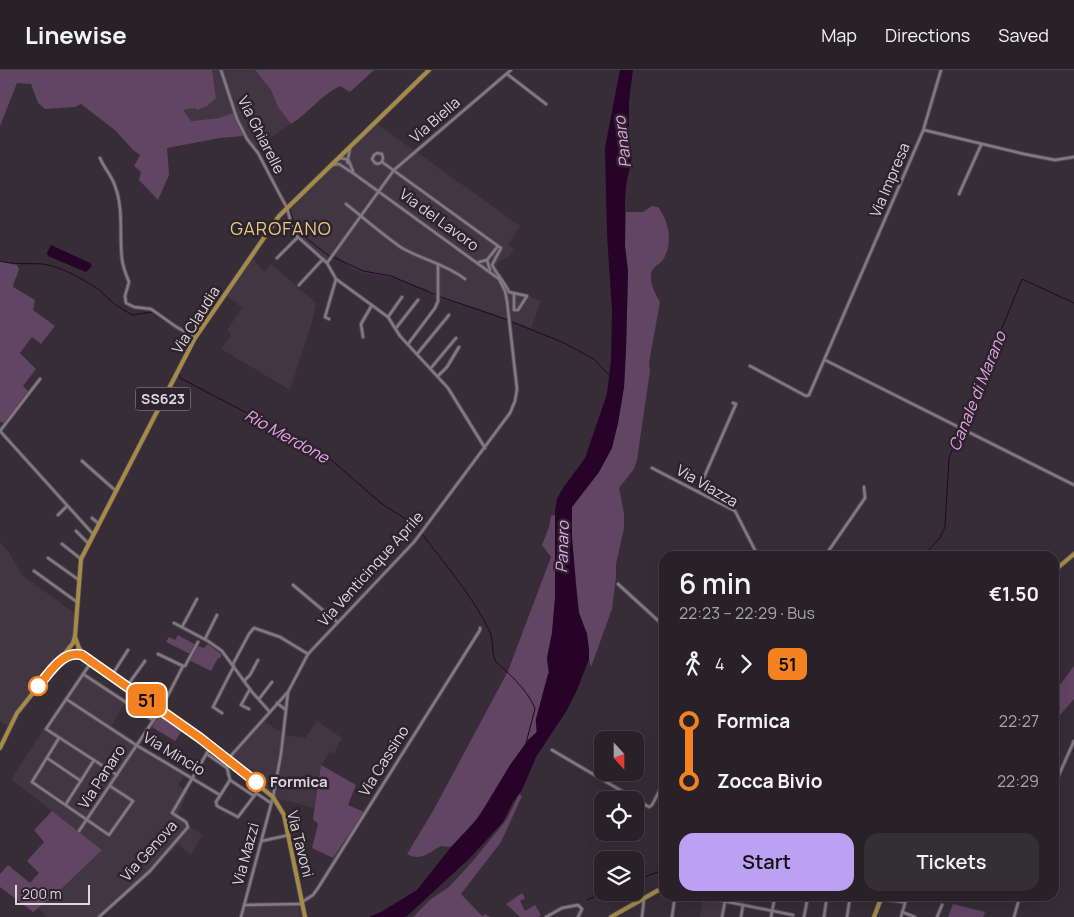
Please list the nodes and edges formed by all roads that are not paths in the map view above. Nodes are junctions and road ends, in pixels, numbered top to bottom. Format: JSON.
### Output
{"nodes":[{"id":1,"x":221,"y":70,"type":"edge"},
{"id":2,"x":429,"y":70,"type":"edge"},
{"id":3,"x":511,"y":70,"type":"edge"},
{"id":4,"x":941,"y":70,"type":"edge"},
{"id":5,"x":507,"y":74,"type":"junction"},
{"id":6,"x":546,"y":104,"type":"dead end"},
{"id":7,"x":923,"y":130,"type":"junction"},
{"id":8,"x":981,"y":145,"type":"junction"},
{"id":9,"x":351,"y":146,"type":"junction"},
{"id":10,"x":1074,"y":157,"type":"edge"},
{"id":11,"x":100,"y":158,"type":"dead end"},
{"id":12,"x":339,"y":158,"type":"junction"},
{"id":13,"x":382,"y":162,"type":"junction"},
{"id":14,"x":349,"y":164,"type":"junction"},
{"id":15,"x":330,"y":166,"type":"junction"},
{"id":16,"x":344,"y":166,"type":"junction"},
{"id":17,"x":394,"y":170,"type":"junction"},
{"id":18,"x":353,"y":173,"type":"junction"},
{"id":19,"x":379,"y":191,"type":"junction"},
{"id":20,"x":960,"y":194,"type":"dead end"},
{"id":21,"x":346,"y":204,"type":"dead end"},
{"id":22,"x":287,"y":208,"type":"junction"},
{"id":23,"x":361,"y":216,"type":"junction"},
{"id":24,"x":298,"y":237,"type":"junction"},
{"id":25,"x":498,"y":246,"type":"junction"},
{"id":26,"x":277,"y":258,"type":"dead end"},
{"id":27,"x":322,"y":259,"type":"junction"},
{"id":28,"x":487,"y":260,"type":"junction"},
{"id":29,"x":477,"y":262,"type":"junction"},
{"id":30,"x":327,"y":263,"type":"junction"},
{"id":31,"x":438,"y":264,"type":"junction"},
{"id":32,"x":491,"y":272,"type":"junction"},
{"id":33,"x":465,"y":278,"type":"dead end"},
{"id":34,"x":336,"y":279,"type":"junction"},
{"id":35,"x":299,"y":285,"type":"dead end"},
{"id":36,"x":505,"y":291,"type":"joint"},
{"id":37,"x":514,"y":294,"type":"junction"},
{"id":38,"x":402,"y":297,"type":"dead end"},
{"id":39,"x":418,"y":300,"type":"dead end"},
{"id":40,"x":372,"y":304,"type":"junction"},
{"id":41,"x":450,"y":315,"type":"dead end"},
{"id":42,"x":388,"y":317,"type":"junction"},
{"id":43,"x":329,"y":319,"type":"dead end"},
{"id":44,"x":396,"y":328,"type":"junction"},
{"id":45,"x":363,"y":337,"type":"dead end"},
{"id":46,"x":195,"y":338,"type":"junction"},
{"id":47,"x":456,"y":338,"type":"dead end"},
{"id":48,"x":408,"y":344,"type":"junction"},
{"id":49,"x":459,"y":347,"type":"dead end"},
{"id":50,"x":416,"y":354,"type":"junction"},
{"id":51,"x":825,"y":360,"type":"junction"},
{"id":52,"x":750,"y":366,"type":"dead end"},
{"id":53,"x":431,"y":368,"type":"junction"},
{"id":54,"x":438,"y":376,"type":"junction"},
{"id":55,"x":40,"y":379,"type":"dead end"},
{"id":56,"x":733,"y":403,"type":"dead end"},
{"id":57,"x":485,"y":448,"type":"junction"},
{"id":58,"x":82,"y":460,"type":"dead end"},
{"id":59,"x":652,"y":468,"type":"dead end"},
{"id":60,"x":1074,"y":485,"type":"edge"},
{"id":61,"x":864,"y":487,"type":"dead end"},
{"id":62,"x":116,"y":490,"type":"junction"},
{"id":63,"x":698,"y":491,"type":"junction"},
{"id":64,"x":67,"y":506,"type":"junction"},
{"id":65,"x":58,"y":515,"type":"dead end"},
{"id":66,"x":92,"y":518,"type":"dead end"},
{"id":67,"x":100,"y":524,"type":"junction"},
{"id":68,"x":76,"y":531,"type":"dead end"},
{"id":69,"x":94,"y":535,"type":"junction"},
{"id":70,"x":62,"y":544,"type":"dead end"},
{"id":71,"x":89,"y":544,"type":"junction"},
{"id":72,"x":755,"y":551,"type":"edge"},
{"id":73,"x":828,"y":551,"type":"edge"},
{"id":74,"x":1074,"y":554,"type":"edge"},
{"id":75,"x":48,"y":558,"type":"dead end"},
{"id":76,"x":81,"y":559,"type":"junction"},
{"id":77,"x":1059,"y":567,"type":"edge"},
{"id":78,"x":34,"y":571,"type":"dead end"},
{"id":79,"x":79,"y":580,"type":"junction"},
{"id":80,"x":618,"y":584,"type":"dead end"},
{"id":81,"x":294,"y":585,"type":"dead end"},
{"id":82,"x":197,"y":599,"type":"dead end"},
{"id":83,"x":77,"y":602,"type":"junction"},
{"id":84,"x":217,"y":615,"type":"dead end"},
{"id":85,"x":659,"y":621,"type":"edge"},
{"id":86,"x":337,"y":622,"type":"junction"},
{"id":87,"x":174,"y":623,"type":"dead end"},
{"id":88,"x":182,"y":627,"type":"junction"},
{"id":89,"x":480,"y":628,"type":"dead end"},
{"id":90,"x":205,"y":639,"type":"junction"},
{"id":91,"x":198,"y":642,"type":"dead end"},
{"id":92,"x":75,"y":643,"type":"junction"},
{"id":93,"x":128,"y":650,"type":"dead end"},
{"id":94,"x":74,"y":654,"type":"junction"},
{"id":95,"x":158,"y":654,"type":"dead end"},
{"id":96,"x":308,"y":654,"type":"junction"},
{"id":97,"x":87,"y":658,"type":"junction"},
{"id":98,"x":60,"y":660,"type":"junction"},
{"id":99,"x":258,"y":660,"type":"dead end"},
{"id":100,"x":92,"y":661,"type":"junction"},
{"id":101,"x":145,"y":661,"type":"dead end"},
{"id":102,"x":234,"y":665,"type":"junction"},
{"id":103,"x":183,"y":666,"type":"junction"},
{"id":104,"x":83,"y":674,"type":"junction"},
{"id":105,"x":112,"y":675,"type":"junction"},
{"id":106,"x":244,"y":681,"type":"junction"},
{"id":107,"x":272,"y":682,"type":"dead end"},
{"id":108,"x":127,"y":686,"type":"junction"},
{"id":109,"x":250,"y":689,"type":"junction"},
{"id":110,"x":288,"y":692,"type":"junction"},
{"id":111,"x":66,"y":699,"type":"junction"},
{"id":112,"x":259,"y":700,"type":"junction"},
{"id":113,"x":277,"y":703,"type":"junction"},
{"id":114,"x":160,"y":709,"type":"junction"},
{"id":115,"x":249,"y":709,"type":"dead end"},
{"id":116,"x":286,"y":710,"type":"junction"},
{"id":117,"x":269,"y":711,"type":"junction"},
{"id":118,"x":222,"y":713,"type":"dead end"},
{"id":119,"x":154,"y":720,"type":"junction"},
{"id":120,"x":59,"y":738,"type":"junction"},
{"id":121,"x":1074,"y":741,"type":"edge"},
{"id":122,"x":136,"y":745,"type":"junction"},
{"id":123,"x":211,"y":746,"type":"junction"},
{"id":124,"x":0,"y":748,"type":"edge"},
{"id":125,"x":552,"y":750,"type":"dead end"},
{"id":126,"x":207,"y":754,"type":"junction"},
{"id":127,"x":46,"y":758,"type":"junction"},
{"id":128,"x":94,"y":760,"type":"junction"},
{"id":129,"x":229,"y":760,"type":"junction"},
{"id":130,"x":227,"y":768,"type":"junction"},
{"id":131,"x":117,"y":775,"type":"junction"},
{"id":132,"x":1059,"y":775,"type":"edge"},
{"id":133,"x":193,"y":778,"type":"junction"},
{"id":134,"x":81,"y":780,"type":"junction"},
{"id":135,"x":230,"y":780,"type":"junction"},
{"id":136,"x":110,"y":786,"type":"junction"},
{"id":137,"x":659,"y":792,"type":"edge"},
{"id":138,"x":220,"y":795,"type":"junction"},
{"id":139,"x":254,"y":796,"type":"junction"},
{"id":140,"x":273,"y":797,"type":"junction"},
{"id":141,"x":271,"y":803,"type":"junction"},
{"id":142,"x":66,"y":804,"type":"junction"},
{"id":143,"x":87,"y":820,"type":"junction"},
{"id":144,"x":79,"y":831,"type":"dead end"},
{"id":145,"x":289,"y":835,"type":"junction"},
{"id":146,"x":262,"y":841,"type":"junction"},
{"id":147,"x":659,"y":890,"type":"edge"},
{"id":148,"x":644,"y":899,"type":"edge"},
{"id":149,"x":641,"y":901,"type":"edge"},
{"id":150,"x":644,"y":901,"type":"edge"},
{"id":151,"x":674,"y":901,"type":"edge"},
{"id":152,"x":725,"y":901,"type":"joint"},
{"id":153,"x":773,"y":901,"type":"edge"},
{"id":154,"x":807,"y":901,"type":"edge"},
{"id":155,"x":826,"y":901,"type":"edge"},
{"id":156,"x":849,"y":901,"type":"edge"},
{"id":157,"x":880,"y":901,"type":"edge"},
{"id":158,"x":896,"y":901,"type":"edge"},
{"id":159,"x":1019,"y":901,"type":"edge"},
{"id":160,"x":905,"y":902,"type":"joint"},
{"id":161,"x":302,"y":903,"type":"junction"},
{"id":162,"x":244,"y":905,"type":"junction"},
{"id":163,"x":743,"y":905,"type":"junction"},
{"id":164,"x":942,"y":905,"type":"dead end"},
{"id":165,"x":772,"y":910,"type":"junction"},
{"id":166,"x":902,"y":912,"type":"junction"},
{"id":167,"x":793,"y":915,"type":"dead end"},
{"id":168,"x":616,"y":916,"type":"edge"},
{"id":169,"x":99,"y":917,"type":"edge"},
{"id":170,"x":241,"y":917,"type":"edge"},
{"id":171,"x":304,"y":917,"type":"edge"},
{"id":172,"x":546,"y":917,"type":"edge"},
{"id":173,"x":578,"y":917,"type":"edge"},
{"id":174,"x":610,"y":917,"type":"edge"},
{"id":175,"x":642,"y":917,"type":"edge"},
{"id":176,"x":672,"y":917,"type":"edge"},
{"id":177,"x":722,"y":917,"type":"edge"},
{"id":178,"x":741,"y":917,"type":"edge"},
{"id":179,"x":771,"y":917,"type":"edge"},
{"id":180,"x":804,"y":917,"type":"edge"},
{"id":181,"x":824,"y":917,"type":"edge"},
{"id":182,"x":847,"y":917,"type":"edge"},
{"id":183,"x":874,"y":917,"type":"edge"},
{"id":184,"x":900,"y":917,"type":"edge"},
{"id":185,"x":915,"y":917,"type":"edge"},
{"id":186,"x":938,"y":917,"type":"edge"},
{"id":187,"x":1014,"y":917,"type":"edge"}],
"edges":[{"from":1,"to":22,"type":"street","name":"Via Ghiarelle"},
{"from":2,"to":9,"type":"main road","name":"Via Claudia","number":"SS623"},
{"from":3,"to":5,"type":"street","name":"Via Biella"},
{"from":4,"to":7,"type":"street","name":"Via Impresa"},
{"from":5,"to":6,"type":"street"},
{"from":5,"to":17,"type":"street","name":"Via Biella"},
{"from":7,"to":8,"type":"street"},
{"from":7,"to":51,"type":"street","name":"Via Impresa"},
{"from":8,"to":10,"type":"street"},
{"from":8,"to":20,"type":"street"},
{"from":9,"to":12,"type":"main road","name":"Via Claudia","number":"SS623"},
{"from":9,"to":14,"type":"street"},
{"from":11,"to":46,"type":"street"},
{"from":12,"to":14,"type":"street"},
{"from":12,"to":15,"type":"main road","name":"Via Claudia","number":"SS623"},
{"from":12,"to":16,"type":"street"},
{"from":13,"to":13,"type":"street"},
{"from":13,"to":17,"type":"street"},
{"from":14,"to":18,"type":"street"},
{"from":15,"to":16,"type":"street"},
{"from":15,"to":22,"type":"main road","name":"Via Claudia","number":"SS623"},
{"from":16,"to":18,"type":"street","name":"Via del Lavoro"},
{"from":17,"to":19,"type":"street","name":"Via Biella"},
{"from":17,"to":25,"type":"street"},
{"from":18,"to":19,"type":"street","name":"Via del Lavoro"},
{"from":19,"to":23,"type":"street","name":"Via Biella"},
{"from":19,"to":29,"type":"street","name":"Via del Lavoro"},
{"from":21,"to":23,"type":"street"},
{"from":22,"to":24,"type":"street"},
{"from":22,"to":46,"type":"main road","name":"Via Claudia","number":"SS623"},
{"from":23,"to":30,"type":"street","name":"Via Biella"},
{"from":23,"to":31,"type":"street"},
{"from":24,"to":26,"type":"street"},
{"from":24,"to":27,"type":"street"},
{"from":25,"to":28,"type":"street"},
{"from":25,"to":37,"type":"street"},
{"from":27,"to":30,"type":"street"},
{"from":27,"to":35,"type":"street"},
{"from":28,"to":29,"type":"street"},
{"from":28,"to":32,"type":"street"},
{"from":29,"to":32,"type":"street","name":"Via del Lavoro"},
{"from":30,"to":34,"type":"street"},
{"from":31,"to":33,"type":"street"},
{"from":31,"to":48,"type":"street"},
{"from":32,"to":36,"type":"street","name":"Via del Lavoro"},
{"from":34,"to":40,"type":"street"},
{"from":34,"to":43,"type":"street"},
{"from":36,"to":57,"type":"street","name":"Via Venticinque Aprile"},
{"from":37,"to":37,"type":"street"},
{"from":38,"to":42,"type":"street"},
{"from":39,"to":44,"type":"street"},
{"from":40,"to":42,"type":"street"},
{"from":40,"to":45,"type":"street"},
{"from":41,"to":50,"type":"street"},
{"from":42,"to":44,"type":"street"},
{"from":44,"to":48,"type":"street"},
{"from":46,"to":62,"type":"main road","name":"Via Claudia","number":"SS623"},
{"from":47,"to":53,"type":"street"},
{"from":48,"to":50,"type":"street"},
{"from":49,"to":54,"type":"street"},
{"from":50,"to":53,"type":"street"},
{"from":51,"to":52,"type":"street","name":"Via Impresa"},
{"from":51,"to":60,"type":"street"},
{"from":53,"to":54,"type":"street"},
{"from":54,"to":57,"type":"street"},
{"from":55,"to":64,"type":"street"},
{"from":56,"to":63,"type":"street"},
{"from":57,"to":86,"type":"street","name":"Via Venticinque Aprile"},
{"from":58,"to":62,"type":"street"},
{"from":59,"to":63,"type":"street","name":"Via Viazza"},
{"from":61,"to":73,"type":"street"},
{"from":62,"to":67,"type":"main road","name":"Via Claudia","number":"SS623"},
{"from":63,"to":72,"type":"street","name":"Via Viazza"},
{"from":64,"to":65,"type":"street"},
{"from":64,"to":69,"type":"street"},
{"from":66,"to":67,"type":"street"},
{"from":67,"to":69,"type":"main road","name":"Via Claudia","number":"SS623"},
{"from":68,"to":71,"type":"street"},
{"from":69,"to":71,"type":"main road","name":"Via Claudia","number":"SS623"},
{"from":70,"to":76,"type":"street"},
{"from":71,"to":76,"type":"main road","name":"Via Claudia","number":"SS623"},
{"from":74,"to":77,"type":"main road"},
{"from":75,"to":79,"type":"street"},
{"from":76,"to":79,"type":"main road","name":"Via Claudia","number":"SS623"},
{"from":78,"to":83,"type":"street"},
{"from":79,"to":83,"type":"main road","name":"Via Claudia","number":"SS623"},
{"from":80,"to":85,"type":"street"},
{"from":81,"to":86,"type":"street"},
{"from":82,"to":88,"type":"street"},
{"from":83,"to":92,"type":"main road","name":"Via Claudia","number":"SS623"},
{"from":84,"to":90,"type":"street"},
{"from":86,"to":96,"type":"street","name":"Via Venticinque Aprile"},
{"from":87,"to":88,"type":"street"},
{"from":88,"to":90,"type":"street"},
{"from":89,"to":161,"type":"street","name":"Via Cassino"},
{"from":90,"to":102,"type":"street"},
{"from":91,"to":103,"type":"street","name":"Via Panaro"},
{"from":92,"to":94,"type":"main road","name":"Via Claudia","number":"SS623"},
{"from":92,"to":97,"type":"main road"},
{"from":92,"to":98,"type":"main road","name":"Via Claudia","number":"SS623"},
{"from":93,"to":105,"type":"street"},
{"from":94,"to":97,"type":"main road","name":"Via Tavoni"},
{"from":94,"to":98,"type":"main road","name":"Via Claudia"},
{"from":95,"to":103,"type":"street"},
{"from":96,"to":102,"type":"street"},
{"from":96,"to":110,"type":"street","name":"Via Venticinque Aprile"},
{"from":97,"to":100,"type":"main road","name":"Via Tavoni"},
{"from":98,"to":124,"type":"main road","name":"Via Claudia"},
{"from":99,"to":106,"type":"street"},
{"from":100,"to":104,"type":"street"},
{"from":100,"to":105,"type":"main road","name":"Via Tavoni"},
{"from":101,"to":108,"type":"street"},
{"from":102,"to":106,"type":"street"},
{"from":102,"to":118,"type":"street"},
{"from":103,"to":114,"type":"street","name":"Via Panaro"},
{"from":104,"to":111,"type":"street"},
{"from":104,"to":119,"type":"street"},
{"from":105,"to":108,"type":"main road","name":"Via Tavoni"},
{"from":106,"to":109,"type":"street"},
{"from":107,"to":112,"type":"street"},
{"from":108,"to":114,"type":"main road","name":"Via Tavoni"},
{"from":109,"to":112,"type":"street"},
{"from":109,"to":115,"type":"street"},
{"from":110,"to":113,"type":"street"},
{"from":110,"to":116,"type":"street","name":"Via Venticinque Aprile"},
{"from":111,"to":120,"type":"street"},
{"from":111,"to":122,"type":"street","name":"Via Mincio"},
{"from":112,"to":117,"type":"street"},
{"from":113,"to":116,"type":"street"},
{"from":113,"to":117,"type":"street"},
{"from":114,"to":119,"type":"street","name":"Via Panaro"},
{"from":114,"to":123,"type":"main road","name":"Via Tavoni"},
{"from":116,"to":140,"type":"street","name":"Via Venticinque Aprile"},
{"from":117,"to":129,"type":"street"},
{"from":119,"to":122,"type":"street","name":"Via Panaro"},
{"from":120,"to":127,"type":"street"},
{"from":120,"to":128,"type":"street"},
{"from":121,"to":132,"type":"street"},
{"from":122,"to":131,"type":"street","name":"Via Panaro"},
{"from":122,"to":133,"type":"street","name":"Via Mincio"},
{"from":123,"to":126,"type":"street","name":"Via Genova"},
{"from":123,"to":129,"type":"main road","name":"Via Tavoni"},
{"from":125,"to":137,"type":"street"},
{"from":126,"to":130,"type":"street"},
{"from":126,"to":133,"type":"street","name":"Via Genova"},
{"from":127,"to":134,"type":"street"},
{"from":127,"to":142,"type":"street"},
{"from":128,"to":131,"type":"street"},
{"from":128,"to":134,"type":"street"},
{"from":129,"to":130,"type":"street"},
{"from":129,"to":140,"type":"main road","name":"Via Tavoni"},
{"from":130,"to":135,"type":"street"},
{"from":131,"to":136,"type":"street","name":"Via Panaro"},
{"from":133,"to":138,"type":"street","name":"Via Mincio"},
{"from":133,"to":169,"type":"street","name":"Via Genova"},
{"from":134,"to":142,"type":"street"},
{"from":135,"to":138,"type":"street"},
{"from":135,"to":139,"type":"street"},
{"from":136,"to":143,"type":"street","name":"Via Panaro"},
{"from":136,"to":143,"type":"street"},
{"from":138,"to":139,"type":"street"},
{"from":139,"to":141,"type":"street"},
{"from":140,"to":141,"type":"street","name":"Via Mazzi"},
{"from":140,"to":145,"type":"main road","name":"Via Tavoni"},
{"from":141,"to":146,"type":"street","name":"Via Mazzi"},
{"from":142,"to":143,"type":"street"},
{"from":143,"to":144,"type":"street","name":"Via Panaro"},
{"from":145,"to":146,"type":"street"},
{"from":145,"to":161,"type":"main road","name":"Via Tavoni"},
{"from":146,"to":162,"type":"street","name":"Via Mazzi"},
{"from":147,"to":148,"type":"main road"},
{"from":149,"to":168,"type":"main road"},
{"from":150,"to":175,"type":"street"},
{"from":151,"to":176,"type":"street"},
{"from":152,"to":163,"type":"street"},
{"from":152,"to":177,"type":"street"},
{"from":153,"to":165,"type":"street"},
{"from":154,"to":180,"type":"street"},
{"from":155,"to":181,"type":"street"},
{"from":156,"to":182,"type":"street"},
{"from":157,"to":183,"type":"main road"},
{"from":158,"to":160,"type":"street"},
{"from":159,"to":187,"type":"street"},
{"from":160,"to":166,"type":"street"},
{"from":161,"to":162,"type":"street"},
{"from":161,"to":171,"type":"main road","name":"Via Tavoni"},
{"from":162,"to":170,"type":"street","name":"Via Mazzi"},
{"from":163,"to":165,"type":"street"},
{"from":163,"to":178,"type":"street"},
{"from":164,"to":186,"type":"street"},
{"from":165,"to":167,"type":"street"},
{"from":165,"to":179,"type":"street"},
{"from":166,"to":184,"type":"street"},
{"from":166,"to":185,"type":"street"},
{"from":168,"to":174,"type":"main road"},
{"from":172,"to":173,"type":"street"}]}
